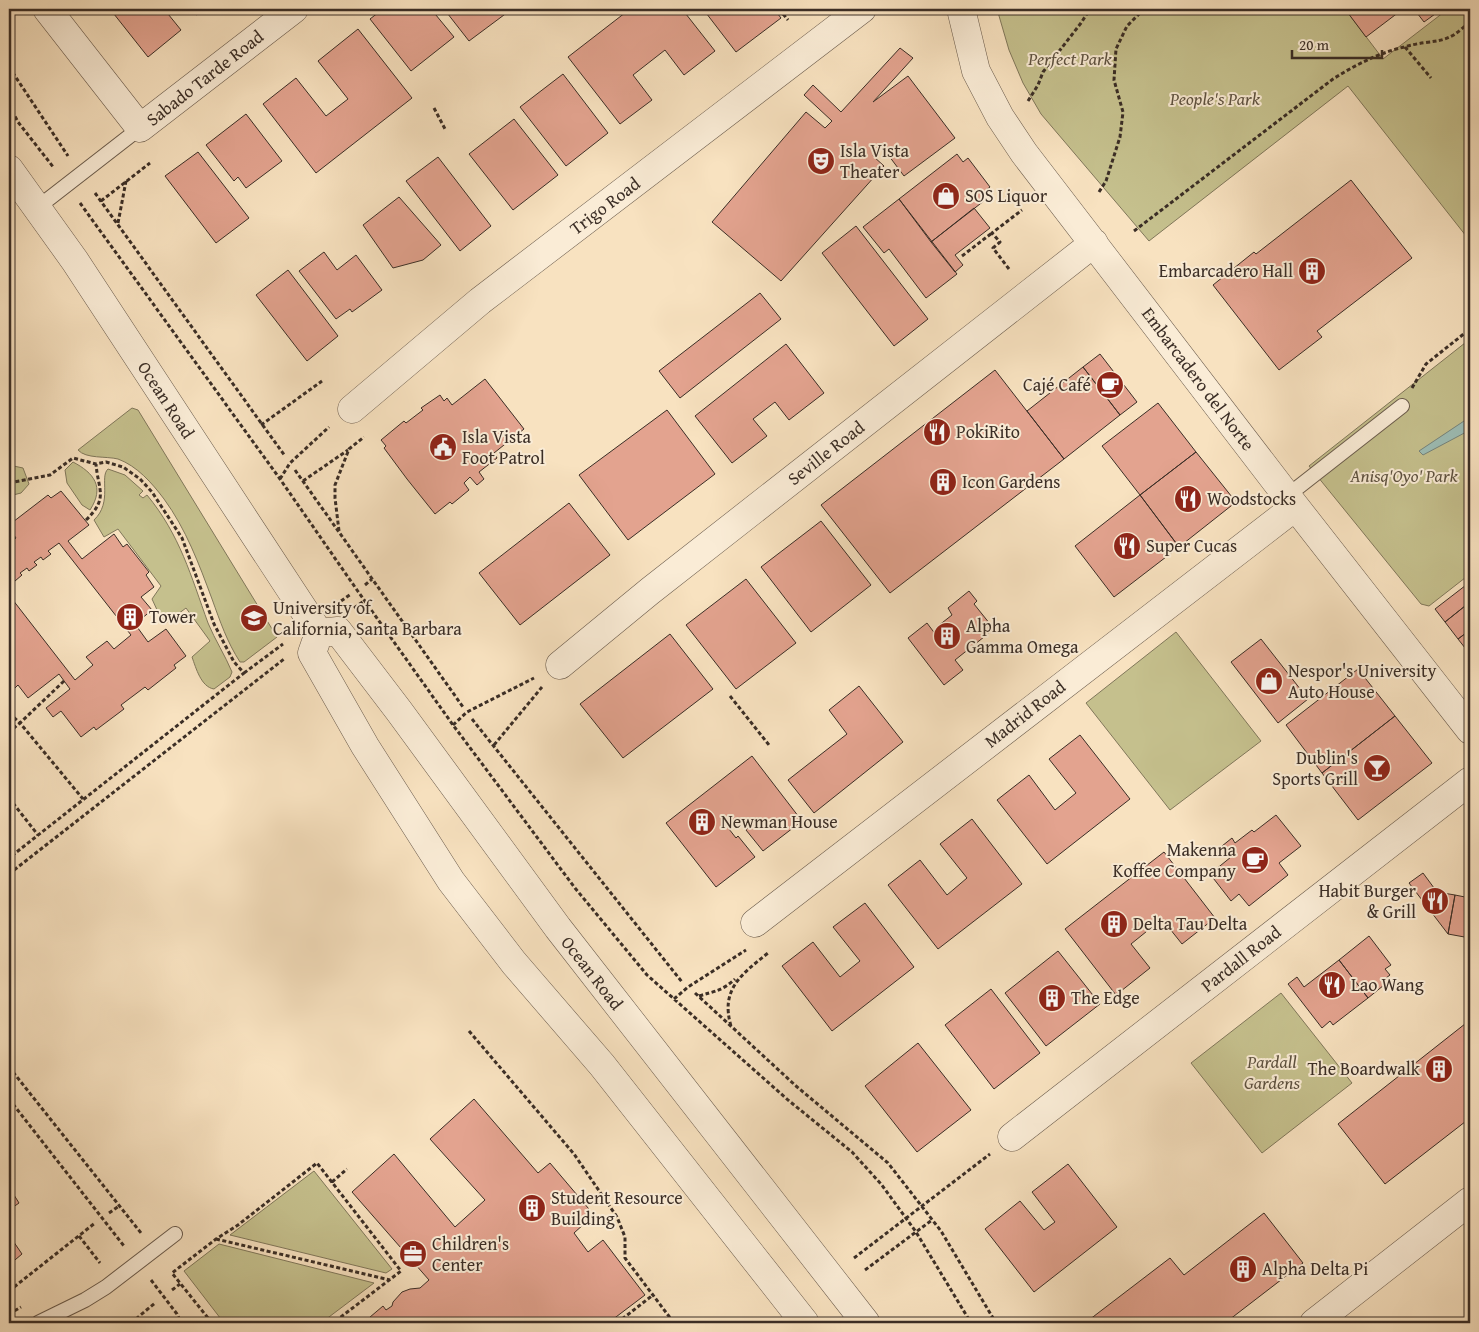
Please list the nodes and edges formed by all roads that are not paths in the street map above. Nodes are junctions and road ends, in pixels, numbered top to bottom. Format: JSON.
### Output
{"nodes":[{"id":1,"x":47,"y":9,"type":"edge"},
{"id":2,"x":294,"y":9,"type":"edge"},
{"id":3,"x":862,"y":9,"type":"edge"},
{"id":4,"x":960,"y":9,"type":"edge"},
{"id":5,"x":140,"y":128,"type":"junction"},
{"id":6,"x":12,"y":179,"type":"edge"},
{"id":7,"x":37,"y":208,"type":"junction"},
{"id":8,"x":1094,"y":243,"type":"junction"},
{"id":9,"x":1402,"y":406,"type":"road end"},
{"id":10,"x":352,"y":409,"type":"road end"},
{"id":11,"x":1291,"y":501,"type":"junction"},
{"id":12,"x":319,"y":633,"type":"junction"},
{"id":13,"x":560,"y":665,"type":"road end"},
{"id":14,"x":1470,"y":730,"type":"edge"},
{"id":15,"x":1470,"y":781,"type":"edge"},
{"id":16,"x":753,"y":934,"type":"road end"},
{"id":17,"x":1012,"y":1137,"type":"road end"},
{"id":18,"x":1470,"y":1201,"type":"edge"},
{"id":19,"x":175,"y":1234,"type":"dead end"},
{"id":20,"x":38,"y":1323,"type":"edge"},
{"id":21,"x":805,"y":1323,"type":"edge"},
{"id":22,"x":866,"y":1323,"type":"edge"},
{"id":23,"x":1314,"y":1323,"type":"edge"}],
"edges":[{"from":1,"to":5,"type":"street"},
{"from":2,"to":5,"type":"street","name":"Sabado Tarde Road"},
{"from":3,"to":10,"type":"street","name":"Trigo Road"},
{"from":4,"to":8,"type":"street","name":"Embarcadero del Norte"},
{"from":5,"to":7,"type":"lane"},
{"from":6,"to":7,"type":"street","name":"Ocean Road"},
{"from":7,"to":12,"type":"street","name":"Ocean Road"},
{"from":8,"to":11,"type":"street","name":"Embarcadero del Norte"},
{"from":8,"to":13,"type":"street","name":"Seville Road"},
{"from":9,"to":11,"type":"lane"},
{"from":11,"to":14,"type":"street","name":"Embarcadero del Norte"},
{"from":11,"to":16,"type":"street","name":"Madrid Road"},
{"from":12,"to":21,"type":"street"},
{"from":12,"to":22,"type":"street","name":"Ocean Road"},
{"from":15,"to":17,"type":"street","name":"Pardall Road"},
{"from":18,"to":23,"type":"street"},
{"from":19,"to":20,"type":"lane"}]}
